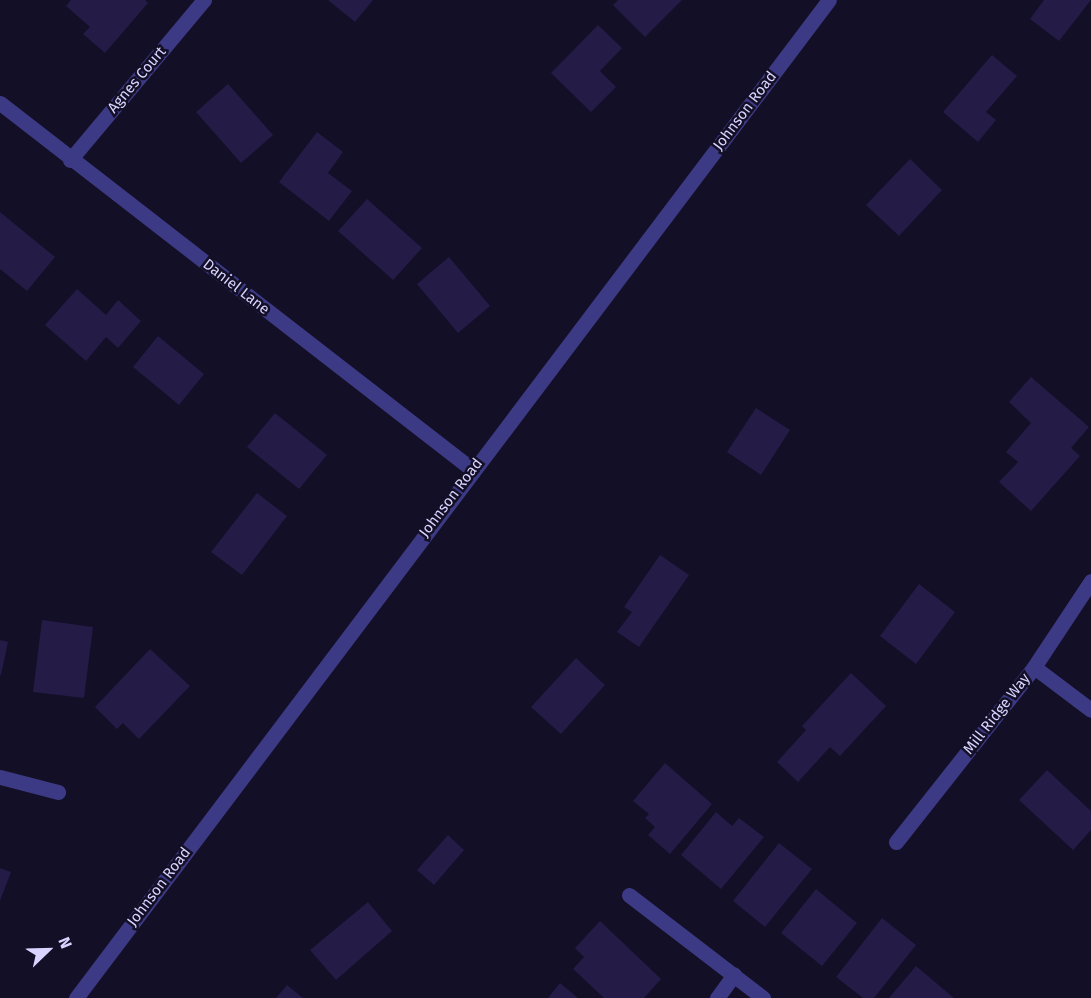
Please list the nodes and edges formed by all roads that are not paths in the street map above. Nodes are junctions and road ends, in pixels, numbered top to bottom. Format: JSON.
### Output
{"nodes":[{"id":1,"x":204,"y":0,"type":"edge"},
{"id":2,"x":829,"y":0,"type":"edge"},
{"id":3,"x":0,"y":104,"type":"edge"},
{"id":4,"x":70,"y":160,"type":"junction"},
{"id":5,"x":472,"y":470,"type":"junction"},
{"id":6,"x":1091,"y":581,"type":"edge"},
{"id":7,"x":1034,"y":667,"type":"junction"},
{"id":8,"x":1091,"y":710,"type":"edge"},
{"id":9,"x":0,"y":777,"type":"edge"},
{"id":10,"x":58,"y":792,"type":"dead end"},
{"id":11,"x":896,"y":842,"type":"dead end"},
{"id":12,"x":628,"y":895,"type":"dead end"},
{"id":13,"x":734,"y":975,"type":"junction"},
{"id":14,"x":76,"y":998,"type":"edge"},
{"id":15,"x":717,"y":998,"type":"edge"},
{"id":16,"x":763,"y":998,"type":"edge"}],
"edges":[{"from":1,"to":4,"type":"street","name":"Agnes Court"},
{"from":2,"to":5,"type":"street","name":"Johnson Road"},
{"from":3,"to":4,"type":"street","name":"Daniel Lane"},
{"from":4,"to":5,"type":"street","name":"Daniel Lane"},
{"from":5,"to":14,"type":"street","name":"Johnson Road"},
{"from":6,"to":7,"type":"street","name":"Mill Ridge Way"},
{"from":7,"to":8,"type":"street"},
{"from":7,"to":11,"type":"street","name":"Mill Ridge Way"},
{"from":9,"to":10,"type":"street"},
{"from":12,"to":13,"type":"street"},
{"from":13,"to":15,"type":"street"},
{"from":13,"to":16,"type":"street"}]}
